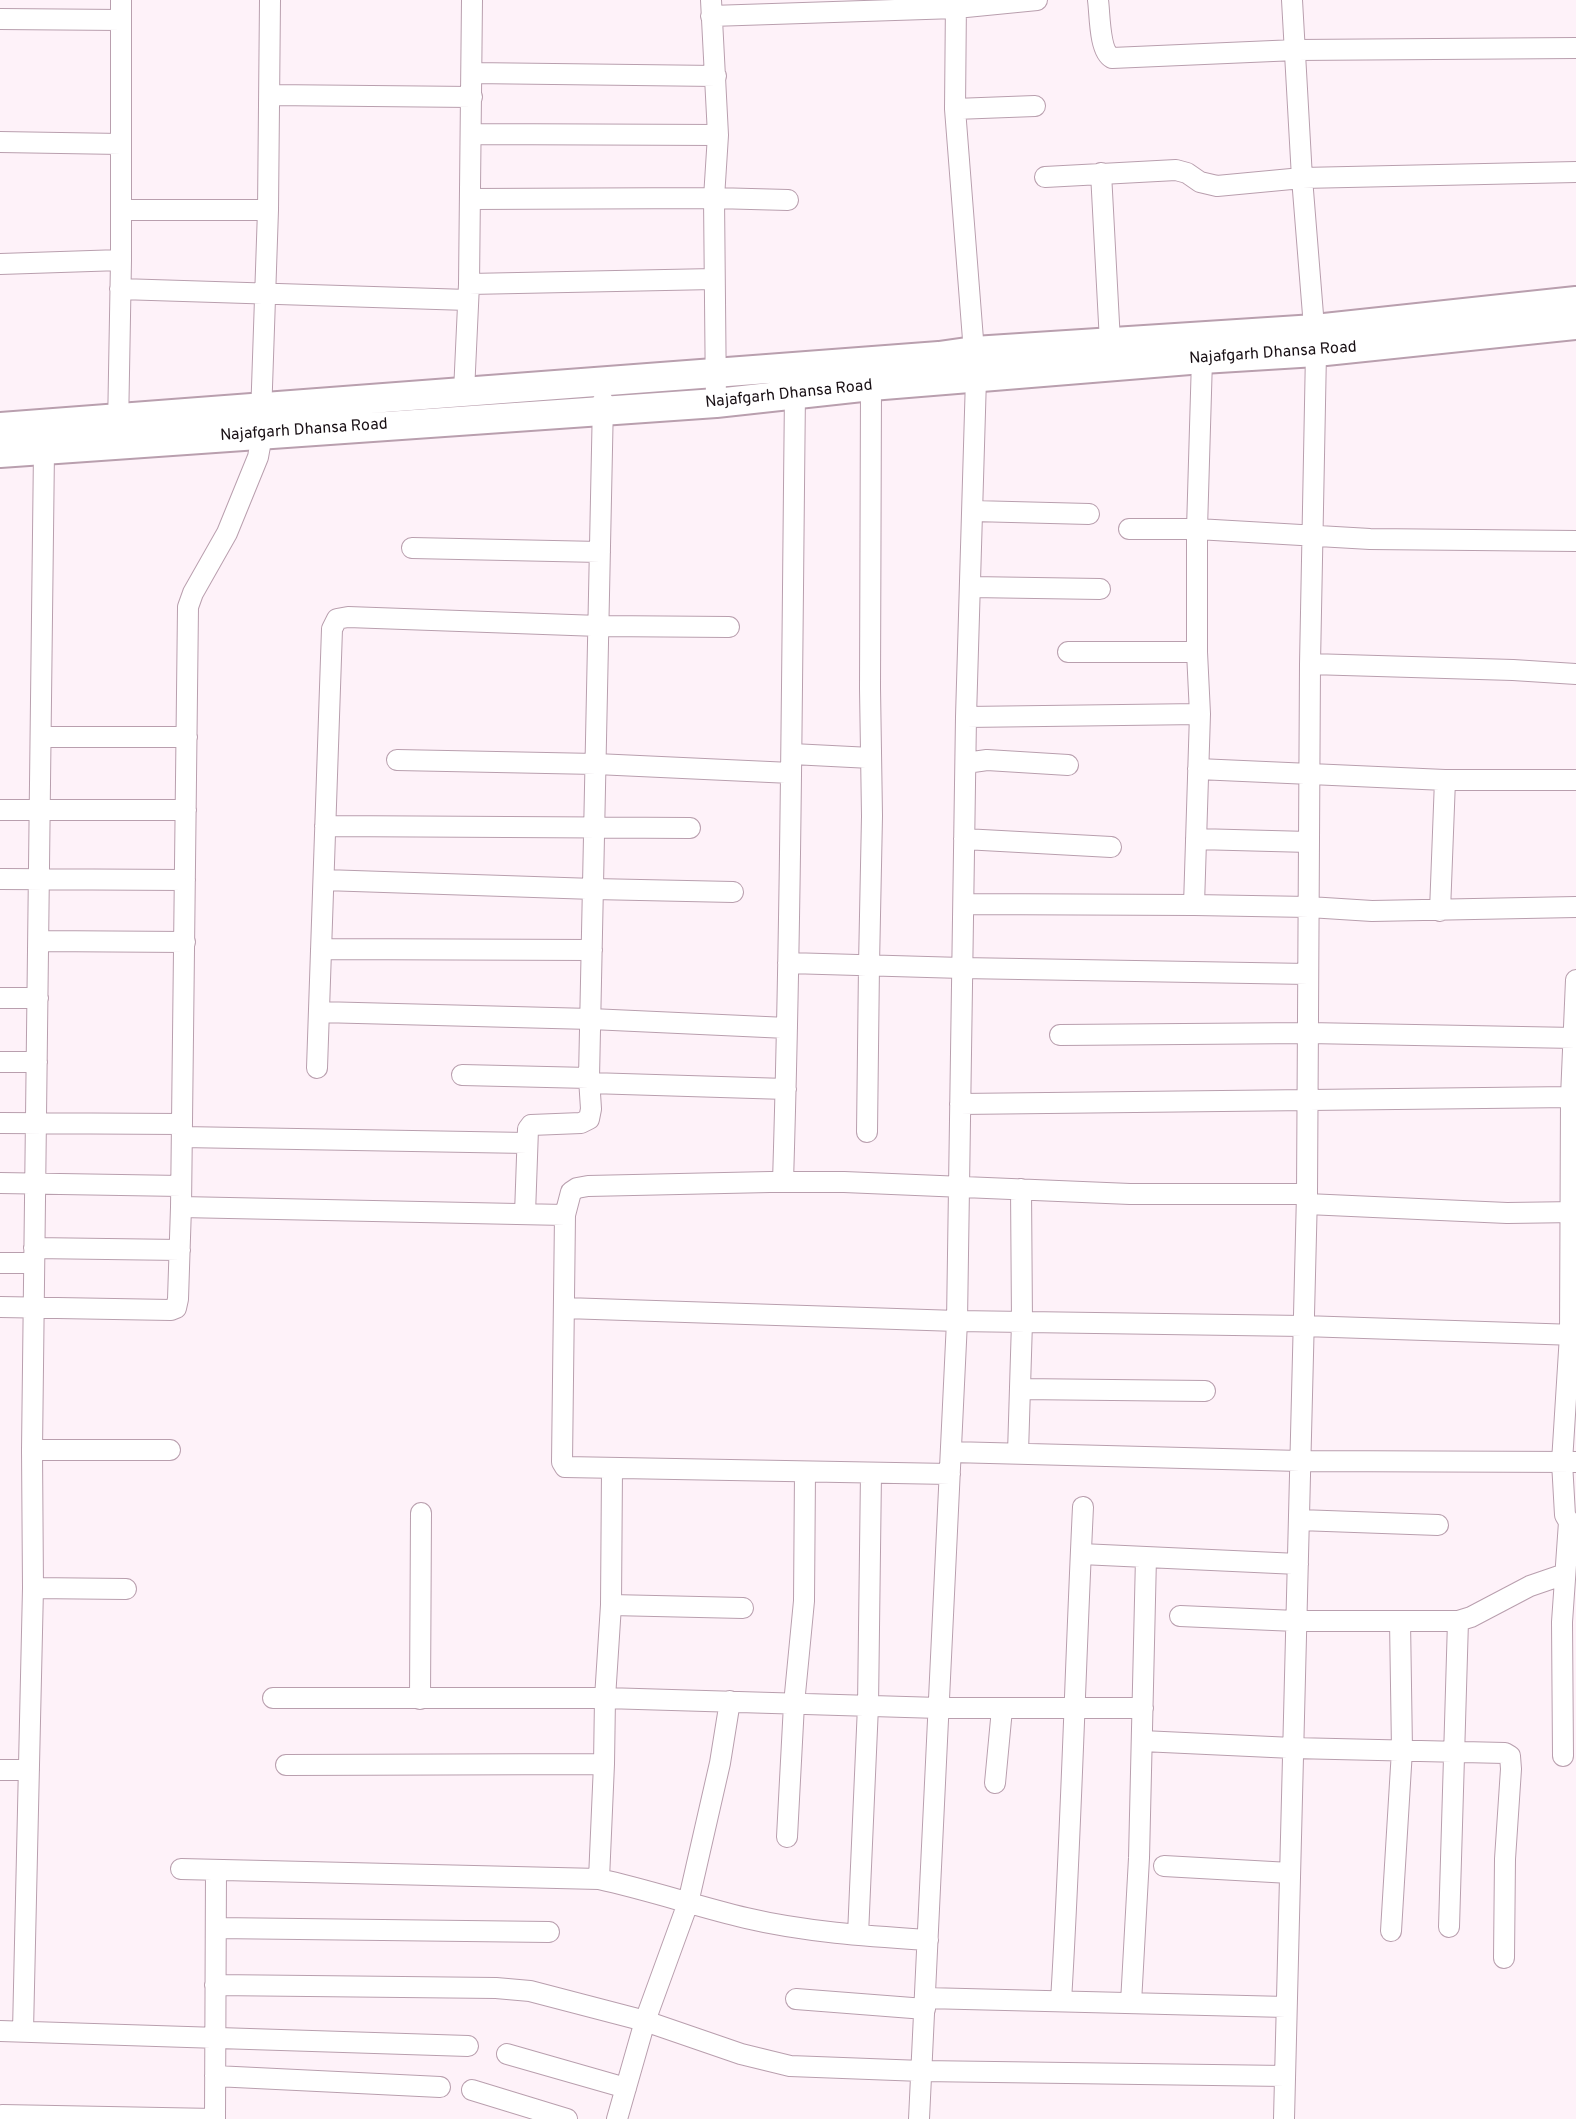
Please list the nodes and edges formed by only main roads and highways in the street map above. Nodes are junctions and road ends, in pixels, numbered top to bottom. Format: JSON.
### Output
{"nodes":[{"id":1,"x":1576,"y":301,"type":"edge"},
{"id":2,"x":1576,"y":325,"type":"edge"},
{"id":3,"x":1316,"y":341,"type":"junction"},
{"id":4,"x":975,"y":365,"type":"junction"},
{"id":5,"x":261,"y":420,"type":"junction"},
{"id":6,"x":0,"y":428,"type":"edge"},
{"id":7,"x":118,"y":431,"type":"junction"},
{"id":8,"x":0,"y":453,"type":"edge"}],
"edges":[{"from":1,"to":3,"type":"main road","name":"Najafgarh Dhansa Road"},
{"from":2,"to":3,"type":"main road","name":"Najafgarh Dhansa Road"},
{"from":3,"to":4,"type":"main road","name":"Najafgarh Dhansa Road"},
{"from":3,"to":4,"type":"main road","name":"Najafgarh Dhansa Road"},
{"from":4,"to":5,"type":"main road","name":"Najafgarh Dhansa Road"},
{"from":4,"to":5,"type":"main road","name":"Najafgarh Dhansa Road"},
{"from":5,"to":7,"type":"main road","name":"Najafgarh Dhansa Road"},
{"from":6,"to":7,"type":"main road","name":"Najafgarh Dhansa Road"},
{"from":7,"to":8,"type":"main road","name":"Najafgarh Dhansa Road"}]}
